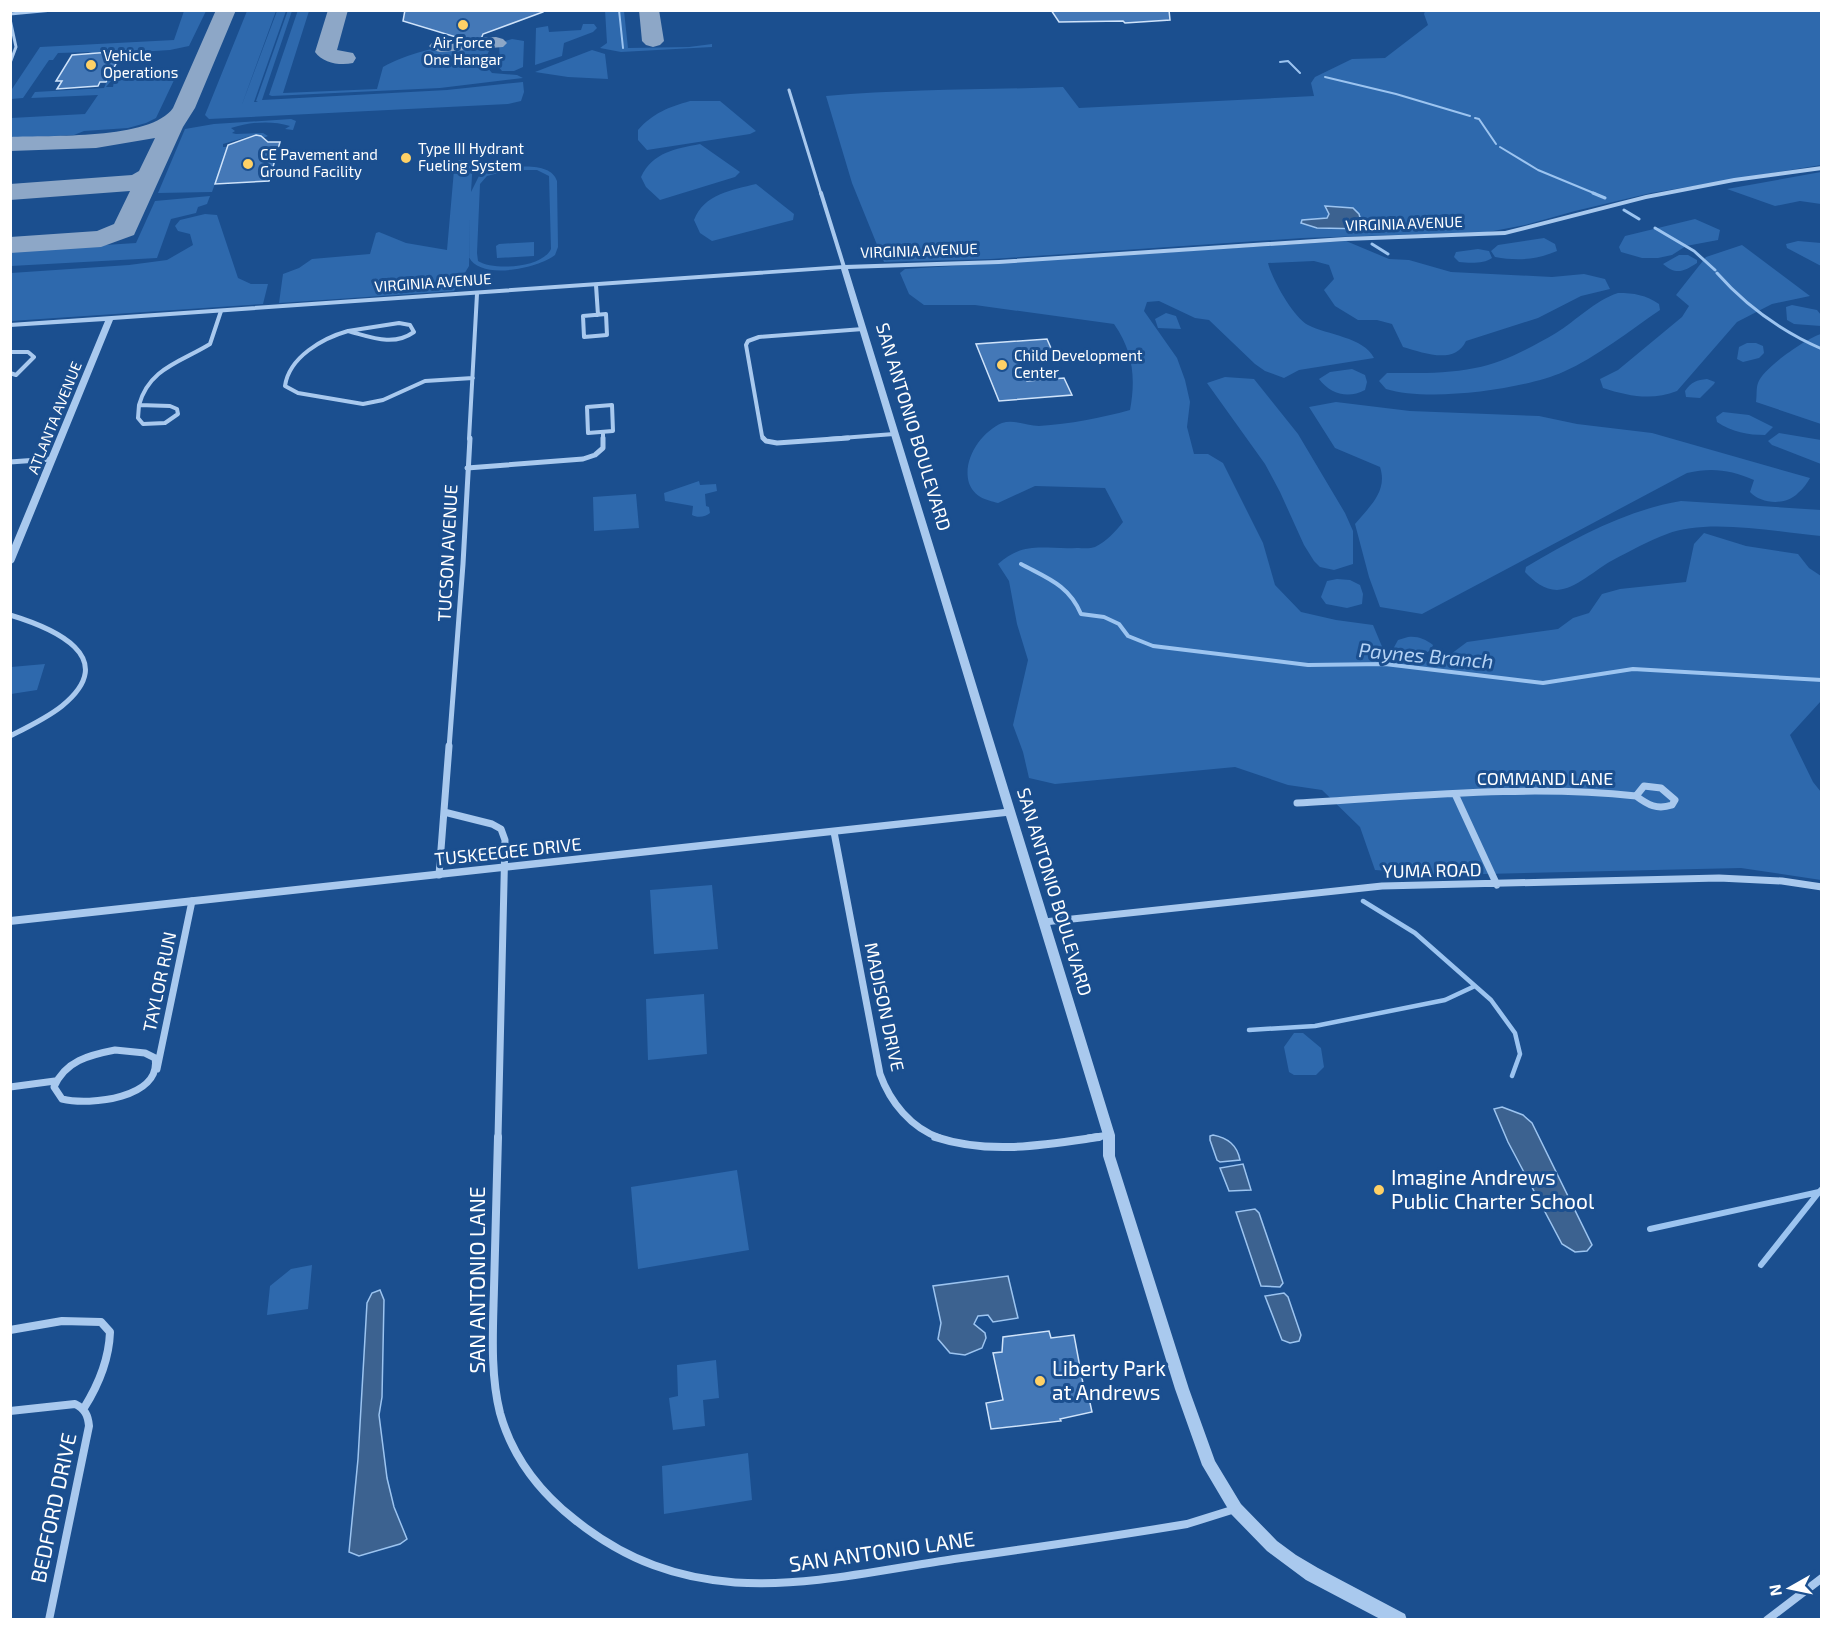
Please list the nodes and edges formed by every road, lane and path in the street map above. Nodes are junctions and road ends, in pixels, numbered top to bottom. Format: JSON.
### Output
{"nodes":[{"id":1,"x":53,"y":10,"type":"edge"},
{"id":2,"x":10,"y":14,"type":"edge"},
{"id":3,"x":10,"y":19,"type":"edge"},
{"id":4,"x":10,"y":63,"type":"edge"},
{"id":5,"x":789,"y":90,"type":"dead end"},
{"id":6,"x":1821,"y":168,"type":"edge"},
{"id":7,"x":844,"y":267,"type":"junction"},
{"id":8,"x":596,"y":285,"type":"junction"},
{"id":9,"x":477,"y":294,"type":"junction"},
{"id":10,"x":221,"y":311,"type":"junction"},
{"id":11,"x":598,"y":315,"type":"junction"},
{"id":12,"x":110,"y":318,"type":"junction"},
{"id":13,"x":10,"y":325,"type":"edge"},
{"id":14,"x":863,"y":329,"type":"junction"},
{"id":15,"x":348,"y":331,"type":"junction"},
{"id":16,"x":10,"y":352,"type":"edge"},
{"id":17,"x":13,"y":374,"type":"edge"},
{"id":18,"x":473,"y":378,"type":"junction"},
{"id":19,"x":10,"y":381,"type":"edge"},
{"id":20,"x":139,"y":405,"type":"junction"},
{"id":21,"x":603,"y":432,"type":"junction"},
{"id":22,"x":894,"y":434,"type":"junction"},
{"id":23,"x":52,"y":459,"type":"junction"},
{"id":24,"x":10,"y":462,"type":"edge"},
{"id":25,"x":467,"y":468,"type":"junction"},
{"id":26,"x":10,"y":562,"type":"edge"},
{"id":27,"x":10,"y":615,"type":"edge"},
{"id":28,"x":10,"y":736,"type":"edge"},
{"id":29,"x":1455,"y":794,"type":"junction"},
{"id":30,"x":1636,"y":796,"type":"junction"},
{"id":31,"x":1297,"y":803,"type":"dead end"},
{"id":32,"x":444,"y":812,"type":"junction"},
{"id":33,"x":1009,"y":812,"type":"junction"},
{"id":34,"x":834,"y":832,"type":"junction"},
{"id":35,"x":504,"y":869,"type":"junction"},
{"id":36,"x":439,"y":875,"type":"junction"},
{"id":37,"x":1497,"y":885,"type":"junction"},
{"id":38,"x":1821,"y":888,"type":"edge"},
{"id":39,"x":192,"y":901,"type":"junction"},
{"id":40,"x":10,"y":921,"type":"edge"},
{"id":41,"x":1044,"y":922,"type":"junction"},
{"id":42,"x":157,"y":1069,"type":"junction"},
{"id":43,"x":55,"y":1081,"type":"junction"},
{"id":44,"x":10,"y":1087,"type":"edge"},
{"id":45,"x":1108,"y":1135,"type":"junction"},
{"id":46,"x":10,"y":1330,"type":"edge"},
{"id":47,"x":84,"y":1408,"type":"junction"},
{"id":48,"x":10,"y":1411,"type":"edge"},
{"id":49,"x":1236,"y":1509,"type":"junction"},
{"id":50,"x":1821,"y":1578,"type":"edge"},
{"id":51,"x":49,"y":1620,"type":"edge"},
{"id":52,"x":1399,"y":1620,"type":"edge"},
{"id":53,"x":1767,"y":1620,"type":"edge"}],
"edges":[{"from":1,"to":2,"type":"street"},
{"from":3,"to":4,"type":"street"},
{"from":5,"to":7,"type":"street","name":"SAN ANTONIO BOULEVARD"},
{"from":6,"to":7,"type":"street","name":"VIRGINIA AVENUE"},
{"from":7,"to":8,"type":"street","name":"VIRGINIA AVENUE"},
{"from":7,"to":14,"type":"street","name":"SAN ANTONIO BOULEVARD"},
{"from":8,"to":9,"type":"street","name":"VIRGINIA AVENUE"},
{"from":8,"to":11,"type":"street"},
{"from":9,"to":10,"type":"street","name":"VIRGINIA AVENUE"},
{"from":9,"to":18,"type":"street","name":"TUCSON AVENUE"},
{"from":10,"to":12,"type":"street","name":"VIRGINIA AVENUE"},
{"from":10,"to":20,"type":"street"},
{"from":11,"to":11,"type":"street"},
{"from":12,"to":13,"type":"street","name":"VIRGINIA AVENUE"},
{"from":12,"to":23,"type":"street","name":"ATLANTA AVENUE"},
{"from":14,"to":22,"type":"street","name":"SAN ANTONIO BOULEVARD"},
{"from":14,"to":22,"type":"street"},
{"from":15,"to":15,"type":"street"},
{"from":15,"to":18,"type":"street"},
{"from":16,"to":17,"type":"street"},
{"from":17,"to":19,"type":"street"},
{"from":18,"to":25,"type":"street","name":"TUCSON AVENUE"},
{"from":20,"to":20,"type":"street"},
{"from":21,"to":21,"type":"street"},
{"from":21,"to":25,"type":"street"},
{"from":22,"to":33,"type":"street","name":"SAN ANTONIO BOULEVARD"},
{"from":23,"to":24,"type":"street"},
{"from":23,"to":26,"type":"street","name":"ATLANTA AVENUE"},
{"from":25,"to":32,"type":"street","name":"TUCSON AVENUE"},
{"from":27,"to":28,"type":"street"},
{"from":29,"to":30,"type":"street","name":"COMMAND LANE"},
{"from":29,"to":31,"type":"street","name":"COMMAND LANE"},
{"from":29,"to":37,"type":"street","name":"COMMAND LANE"},
{"from":30,"to":30,"type":"street","name":"COMMAND LANE"},
{"from":32,"to":35,"type":"street"},
{"from":32,"to":36,"type":"street","name":"TUCSON AVENUE"},
{"from":33,"to":34,"type":"street","name":"TUSKEEGEE DRIVE"},
{"from":33,"to":41,"type":"street","name":"SAN ANTONIO BOULEVARD"},
{"from":34,"to":35,"type":"street","name":"TUSKEEGEE DRIVE"},
{"from":34,"to":45,"type":"street","name":"MADISON DRIVE"},
{"from":35,"to":36,"type":"street","name":"TUSKEEGEE DRIVE"},
{"from":35,"to":49,"type":"street","name":"SAN ANTONIO LANE"},
{"from":36,"to":39,"type":"street","name":"TUSKEEGEE DRIVE"},
{"from":37,"to":38,"type":"street","name":"YUMA ROAD"},
{"from":37,"to":41,"type":"street","name":"YUMA ROAD"},
{"from":39,"to":40,"type":"street","name":"TUSKEEGEE DRIVE"},
{"from":39,"to":42,"type":"street","name":"TAYLOR RUN"},
{"from":41,"to":45,"type":"street","name":"SAN ANTONIO BOULEVARD"},
{"from":42,"to":43,"type":"street","name":"TAYLOR RUN"},
{"from":42,"to":43,"type":"street"},
{"from":43,"to":44,"type":"street"},
{"from":45,"to":49,"type":"street","name":"SAN ANTONIO BOULEVARD"},
{"from":46,"to":47,"type":"street"},
{"from":47,"to":48,"type":"street","name":"BEDFORD DRIVE"},
{"from":47,"to":51,"type":"street","name":"BEDFORD DRIVE"},
{"from":49,"to":52,"type":"street","name":"SAN ANTONIO BOULEVARD"},
{"from":50,"to":53,"type":"street"}]}
